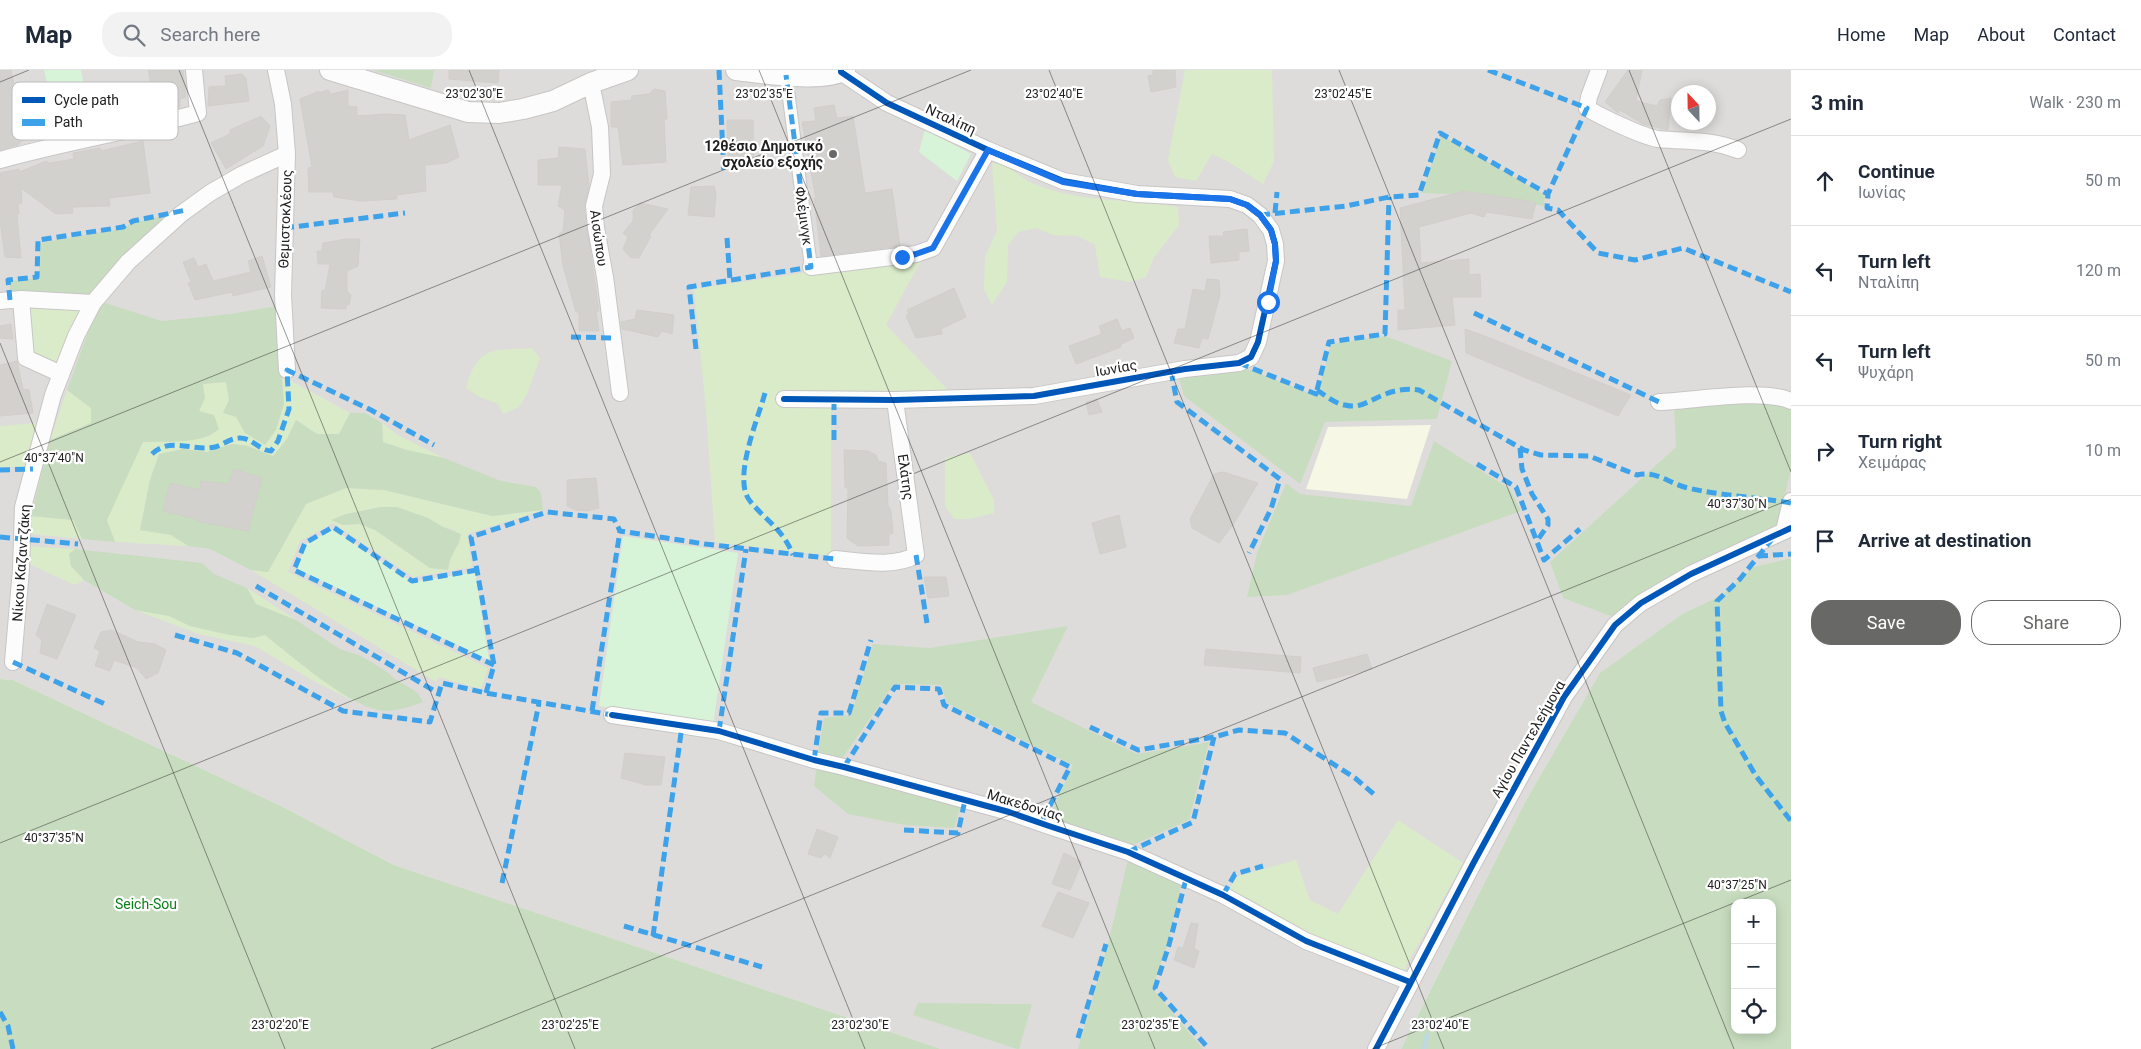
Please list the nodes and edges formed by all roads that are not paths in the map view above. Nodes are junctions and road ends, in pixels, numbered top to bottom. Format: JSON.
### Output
{"nodes":[{"id":1,"x":194,"y":70,"type":"edge"},
{"id":2,"x":276,"y":70,"type":"edge"},
{"id":3,"x":330,"y":70,"type":"edge"},
{"id":4,"x":628,"y":70,"type":"edge"},
{"id":5,"x":736,"y":70,"type":"edge"},
{"id":6,"x":1599,"y":70,"type":"edge"},
{"id":7,"x":842,"y":71,"type":"edge"},
{"id":8,"x":786,"y":75,"type":"junction"},
{"id":9,"x":590,"y":83,"type":"junction"},
{"id":10,"x":178,"y":119,"type":"edge"},
{"id":11,"x":83,"y":140,"type":"edge"},
{"id":12,"x":988,"y":150,"type":"junction"},
{"id":13,"x":1738,"y":150,"type":"dead end"},
{"id":14,"x":287,"y":154,"type":"junction"},
{"id":15,"x":0,"y":160,"type":"edge"},
{"id":16,"x":1260,"y":215,"type":"joint"},
{"id":17,"x":811,"y":267,"type":"joint"},
{"id":18,"x":21,"y":299,"type":"junction"},
{"id":19,"x":0,"y":301,"type":"edge"},
{"id":20,"x":93,"y":303,"type":"junction"},
{"id":21,"x":287,"y":370,"type":"dead end"},
{"id":22,"x":61,"y":374,"type":"junction"},
{"id":23,"x":620,"y":393,"type":"dead end"},
{"id":24,"x":784,"y":399,"type":"dead end"},
{"id":25,"x":895,"y":400,"type":"junction"},
{"id":26,"x":1791,"y":401,"type":"edge"},
{"id":27,"x":1659,"y":402,"type":"dead end"},
{"id":28,"x":1791,"y":501,"type":"edge"},
{"id":29,"x":1788,"y":530,"type":"edge"},
{"id":30,"x":835,"y":559,"type":"dead end"},
{"id":31,"x":13,"y":662,"type":"dead end"},
{"id":32,"x":612,"y":715,"type":"dead end"},
{"id":33,"x":1410,"y":982,"type":"junction"},
{"id":34,"x":1376,"y":1049,"type":"edge"}],
"edges":[{"from":1,"to":10,"type":"street"},
{"from":2,"to":14,"type":"street","name":"Θεμιστοκλέους"},
{"from":3,"to":9,"type":"street"},
{"from":4,"to":9,"type":"street"},
{"from":5,"to":8,"type":"street"},
{"from":6,"to":13,"type":"street"},
{"from":7,"to":8,"type":"street"},
{"from":7,"to":12,"type":"street","name":"Νταλίπη"},
{"from":8,"to":17,"type":"street","name":"Φλέμινγκ"},
{"from":9,"to":23,"type":"street","name":"Αισώπου"},
{"from":11,"to":15,"type":"street"},
{"from":12,"to":16,"type":"street","name":"Νταλίπη"},
{"from":12,"to":17,"type":"street"},
{"from":14,"to":20,"type":"street","name":"Νίκου Καζαντζάκη"},
{"from":14,"to":21,"type":"street","name":"Θεμιστοκλέους"},
{"from":16,"to":25,"type":"street","name":"Ιωνίας"},
{"from":18,"to":19,"type":"street"},
{"from":18,"to":20,"type":"street"},
{"from":18,"to":22,"type":"street"},
{"from":20,"to":22,"type":"street","name":"Νίκου Καζαντζάκη"},
{"from":22,"to":31,"type":"street","name":"Νίκου Καζαντζάκη"},
{"from":24,"to":25,"type":"street","name":"Ιωνίας"},
{"from":25,"to":30,"type":"street","name":"Ελάτης"},
{"from":26,"to":27,"type":"street"},
{"from":28,"to":29,"type":"street"},
{"from":29,"to":33,"type":"street","name":"Αγίου Παντελεήμονα"},
{"from":32,"to":33,"type":"street","name":"Μακεδονίας"},
{"from":33,"to":34,"type":"street","name":"Αγίου Παντελεήμονα"}]}
